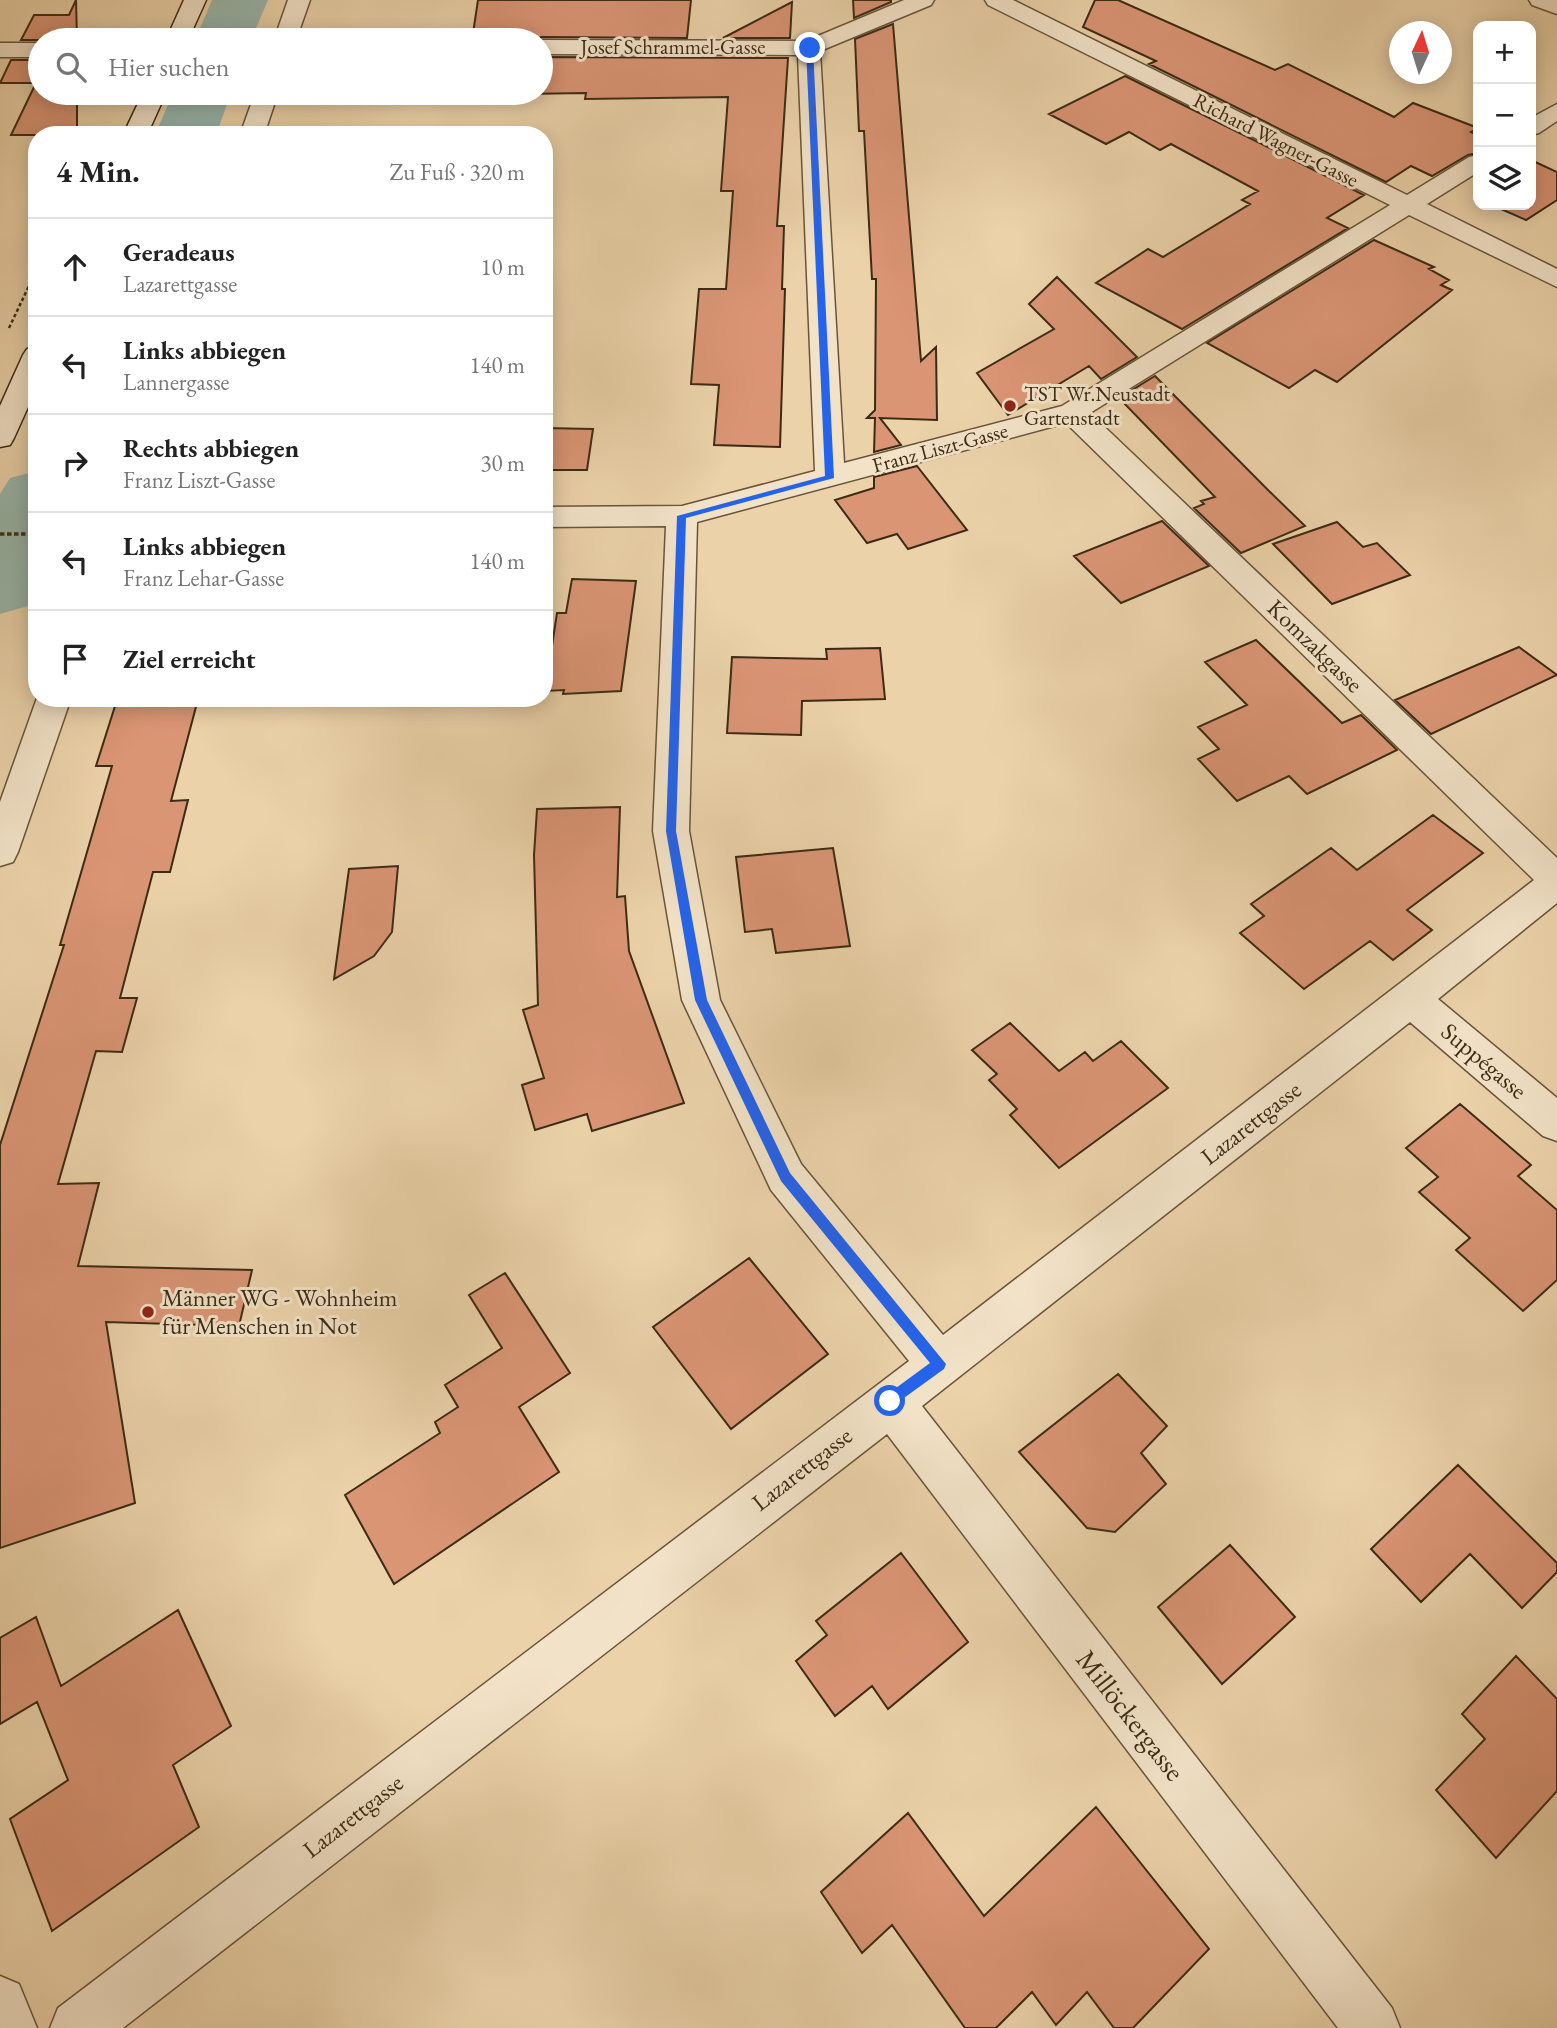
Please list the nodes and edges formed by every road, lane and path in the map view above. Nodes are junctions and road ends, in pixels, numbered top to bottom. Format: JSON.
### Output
{"nodes":[{"id":1,"x":195,"y":0,"type":"edge"},
{"id":2,"x":299,"y":0,"type":"edge"},
{"id":3,"x":923,"y":0,"type":"edge"},
{"id":4,"x":996,"y":0,"type":"edge"},
{"id":5,"x":1540,"y":0,"type":"edge"},
{"id":6,"x":1557,"y":7,"type":"edge"},
{"id":7,"x":182,"y":28,"type":"edge"},
{"id":8,"x":289,"y":28,"type":"edge"},
{"id":9,"x":553,"y":47,"type":"edge"},
{"id":10,"x":810,"y":48,"type":"junction"},
{"id":11,"x":0,"y":50,"type":"edge"},
{"id":12,"x":28,"y":50,"type":"edge"},
{"id":13,"x":149,"y":105,"type":"edge"},
{"id":14,"x":262,"y":105,"type":"edge"},
{"id":15,"x":1557,"y":111,"type":"edge"},
{"id":16,"x":1536,"y":125,"type":"edge"},
{"id":17,"x":139,"y":126,"type":"edge"},
{"id":18,"x":254,"y":126,"type":"edge"},
{"id":19,"x":1473,"y":165,"type":"edge"},
{"id":20,"x":1409,"y":207,"type":"junction"},
{"id":21,"x":1557,"y":279,"type":"edge"},
{"id":22,"x":28,"y":288,"type":"edge"},
{"id":23,"x":7,"y":332,"type":"dead end"},
{"id":24,"x":28,"y":375,"type":"edge"},
{"id":25,"x":1072,"y":412,"type":"junction"},
{"id":26,"x":0,"y":438,"type":"edge"},
{"id":27,"x":830,"y":478,"type":"junction"},
{"id":28,"x":682,"y":516,"type":"junction"},
{"id":29,"x":553,"y":517,"type":"edge"},
{"id":30,"x":0,"y":534,"type":"edge"},
{"id":31,"x":28,"y":534,"type":"edge"},
{"id":32,"x":51,"y":707,"type":"edge"},
{"id":33,"x":0,"y":852,"type":"edge"},
{"id":34,"x":1557,"y":881,"type":"edge"},
{"id":35,"x":1411,"y":999,"type":"junction"},
{"id":36,"x":1557,"y":1123,"type":"edge"},
{"id":37,"x":940,"y":1364,"type":"junction"},
{"id":38,"x":890,"y":1401,"type":"junction"},
{"id":39,"x":0,"y":2003,"type":"edge"},
{"id":40,"x":9,"y":2028,"type":"edge"},
{"id":41,"x":78,"y":2028,"type":"edge"},
{"id":42,"x":1372,"y":2028,"type":"edge"}],
"edges":[{"from":1,"to":7,"type":"street"},
{"from":2,"to":8,"type":"street"},
{"from":3,"to":10,"type":"street","name":"Josef Schrammel-Gasse"},
{"from":4,"to":20,"type":"street","name":"Richard Wagner-Gasse"},
{"from":5,"to":6,"type":"street"},
{"from":9,"to":10,"type":"street","name":"Josef Schrammel-Gasse"},
{"from":10,"to":27,"type":"street"},
{"from":11,"to":12,"type":"street"},
{"from":13,"to":17,"type":"street"},
{"from":14,"to":18,"type":"street"},
{"from":15,"to":16,"type":"street"},
{"from":19,"to":20,"type":"street","name":"Franz Liszt-Gasse"},
{"from":20,"to":21,"type":"street","name":"Richard Wagner-Gasse"},
{"from":20,"to":25,"type":"street","name":"Franz Liszt-Gasse"},
{"from":22,"to":23,"type":"path"},
{"from":24,"to":26,"type":"street"},
{"from":25,"to":27,"type":"street","name":"Franz Liszt-Gasse"},
{"from":25,"to":34,"type":"street","name":"Komzakgasse"},
{"from":27,"to":28,"type":"street","name":"Franz Liszt-Gasse"},
{"from":28,"to":29,"type":"street","name":"Franz Liszt-Gasse"},
{"from":28,"to":37,"type":"street"},
{"from":30,"to":31,"type":"path"},
{"from":32,"to":33,"type":"street"},
{"from":34,"to":35,"type":"street","name":"Lazarettgasse"},
{"from":35,"to":36,"type":"street","name":"Suppégasse"},
{"from":35,"to":37,"type":"street","name":"Lazarettgasse"},
{"from":37,"to":38,"type":"street","name":"Lazarettgasse"},
{"from":38,"to":41,"type":"street","name":"Lazarettgasse"},
{"from":38,"to":42,"type":"street","name":"Millöckergasse"},
{"from":39,"to":40,"type":"street"}]}
